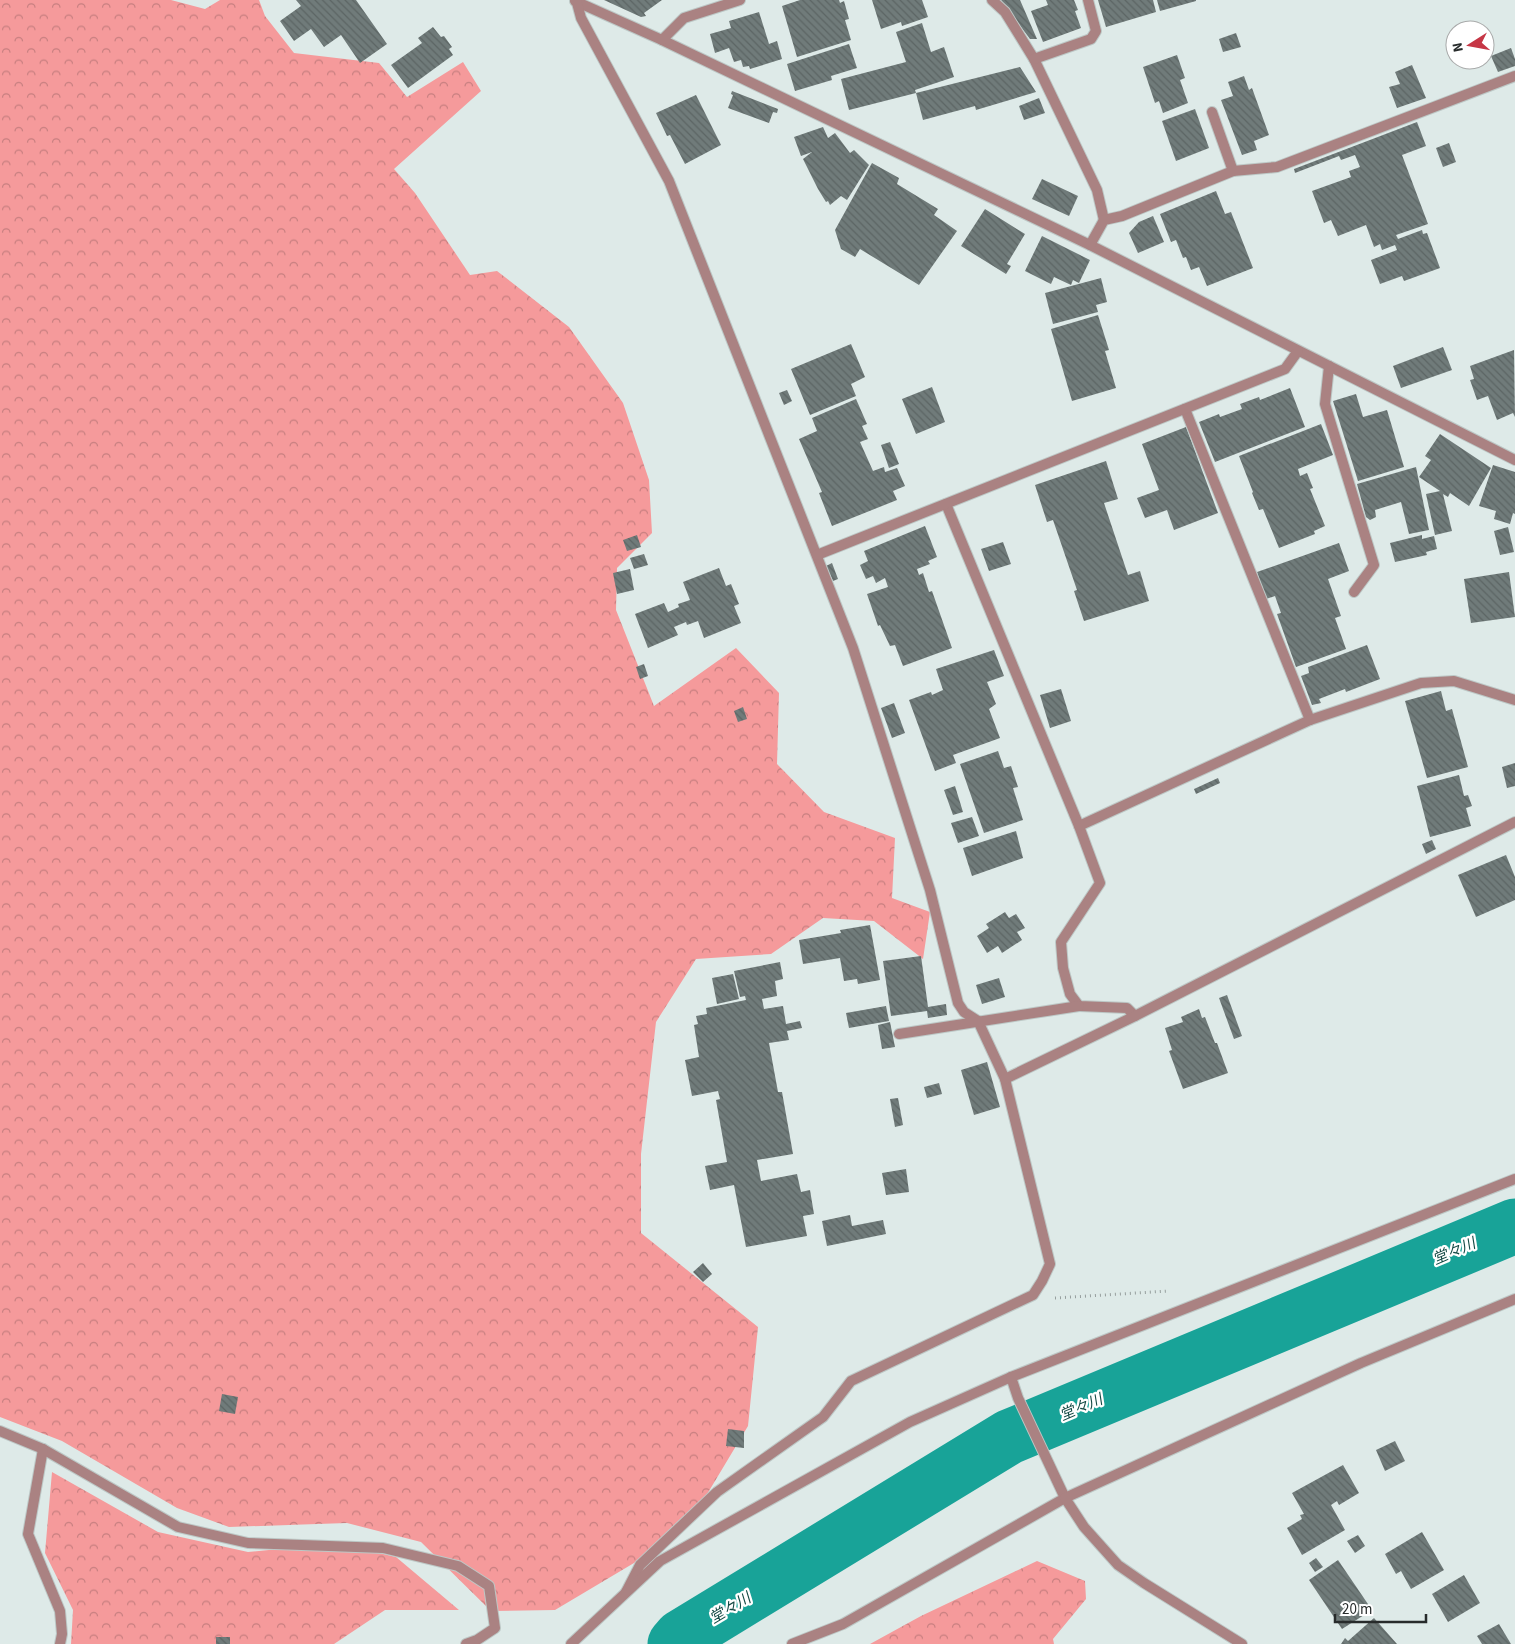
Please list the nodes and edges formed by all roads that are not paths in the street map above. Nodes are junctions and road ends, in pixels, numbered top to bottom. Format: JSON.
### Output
{"nodes":[{"id":1,"x":740,"y":0,"type":"edge"},
{"id":2,"x":992,"y":0,"type":"edge"},
{"id":3,"x":1088,"y":0,"type":"edge"},
{"id":4,"x":575,"y":2,"type":"edge"},
{"id":5,"x":662,"y":40,"type":"junction"},
{"id":6,"x":1034,"y":59,"type":"junction"},
{"id":7,"x":1515,"y":76,"type":"edge"},
{"id":8,"x":1212,"y":112,"type":"dead end"},
{"id":9,"x":1233,"y":171,"type":"junction"},
{"id":10,"x":1104,"y":220,"type":"junction"},
{"id":11,"x":1090,"y":245,"type":"junction"},
{"id":12,"x":1298,"y":351,"type":"junction"},
{"id":13,"x":1330,"y":366,"type":"junction"},
{"id":14,"x":1185,"y":408,"type":"junction"},
{"id":15,"x":1515,"y":460,"type":"edge"},
{"id":16,"x":946,"y":504,"type":"junction"},
{"id":17,"x":816,"y":555,"type":"junction"},
{"id":18,"x":1354,"y":592,"type":"dead end"},
{"id":19,"x":1515,"y":700,"type":"edge"},
{"id":20,"x":1310,"y":720,"type":"junction"},
{"id":21,"x":1515,"y":822,"type":"edge"},
{"id":22,"x":1079,"y":826,"type":"junction"},
{"id":23,"x":1080,"y":1006,"type":"junction"},
{"id":24,"x":1135,"y":1016,"type":"junction"},
{"id":25,"x":978,"y":1021,"type":"junction"},
{"id":26,"x":899,"y":1034,"type":"dead end"},
{"id":27,"x":1006,"y":1079,"type":"junction"},
{"id":28,"x":1515,"y":1179,"type":"edge"},
{"id":29,"x":1515,"y":1299,"type":"edge"},
{"id":30,"x":1012,"y":1377,"type":"junction"},
{"id":31,"x":0,"y":1431,"type":"edge"},
{"id":32,"x":43,"y":1449,"type":"junction"},
{"id":33,"x":1065,"y":1498,"type":"junction"},
{"id":34,"x":626,"y":1592,"type":"junction"},
{"id":35,"x":60,"y":1644,"type":"edge"},
{"id":36,"x":466,"y":1644,"type":"edge"},
{"id":37,"x":571,"y":1644,"type":"edge"},
{"id":38,"x":792,"y":1644,"type":"edge"},
{"id":39,"x":1242,"y":1644,"type":"edge"}],
"edges":[{"from":1,"to":5,"type":"street"},
{"from":2,"to":6,"type":"street"},
{"from":3,"to":6,"type":"street"},
{"from":4,"to":5,"type":"street"},
{"from":4,"to":17,"type":"street"},
{"from":5,"to":11,"type":"street"},
{"from":6,"to":10,"type":"street"},
{"from":7,"to":9,"type":"street"},
{"from":8,"to":9,"type":"street"},
{"from":9,"to":10,"type":"street"},
{"from":10,"to":11,"type":"street"},
{"from":11,"to":12,"type":"street"},
{"from":12,"to":13,"type":"street"},
{"from":12,"to":14,"type":"street"},
{"from":13,"to":15,"type":"street"},
{"from":13,"to":18,"type":"street"},
{"from":14,"to":16,"type":"street"},
{"from":14,"to":20,"type":"street"},
{"from":16,"to":17,"type":"street"},
{"from":16,"to":22,"type":"street"},
{"from":17,"to":25,"type":"street"},
{"from":19,"to":20,"type":"street"},
{"from":20,"to":22,"type":"street"},
{"from":21,"to":24,"type":"street"},
{"from":22,"to":23,"type":"street"},
{"from":23,"to":24,"type":"street"},
{"from":23,"to":25,"type":"street"},
{"from":24,"to":27,"type":"street"},
{"from":25,"to":26,"type":"street"},
{"from":25,"to":27,"type":"street"},
{"from":27,"to":34,"type":"street"},
{"from":28,"to":30,"type":"street"},
{"from":29,"to":33,"type":"street"},
{"from":30,"to":33,"type":"street"},
{"from":30,"to":34,"type":"street"},
{"from":31,"to":32,"type":"street"},
{"from":32,"to":35,"type":"street"},
{"from":32,"to":36,"type":"street"},
{"from":33,"to":38,"type":"street"},
{"from":33,"to":39,"type":"street"},
{"from":34,"to":37,"type":"street"}]}
